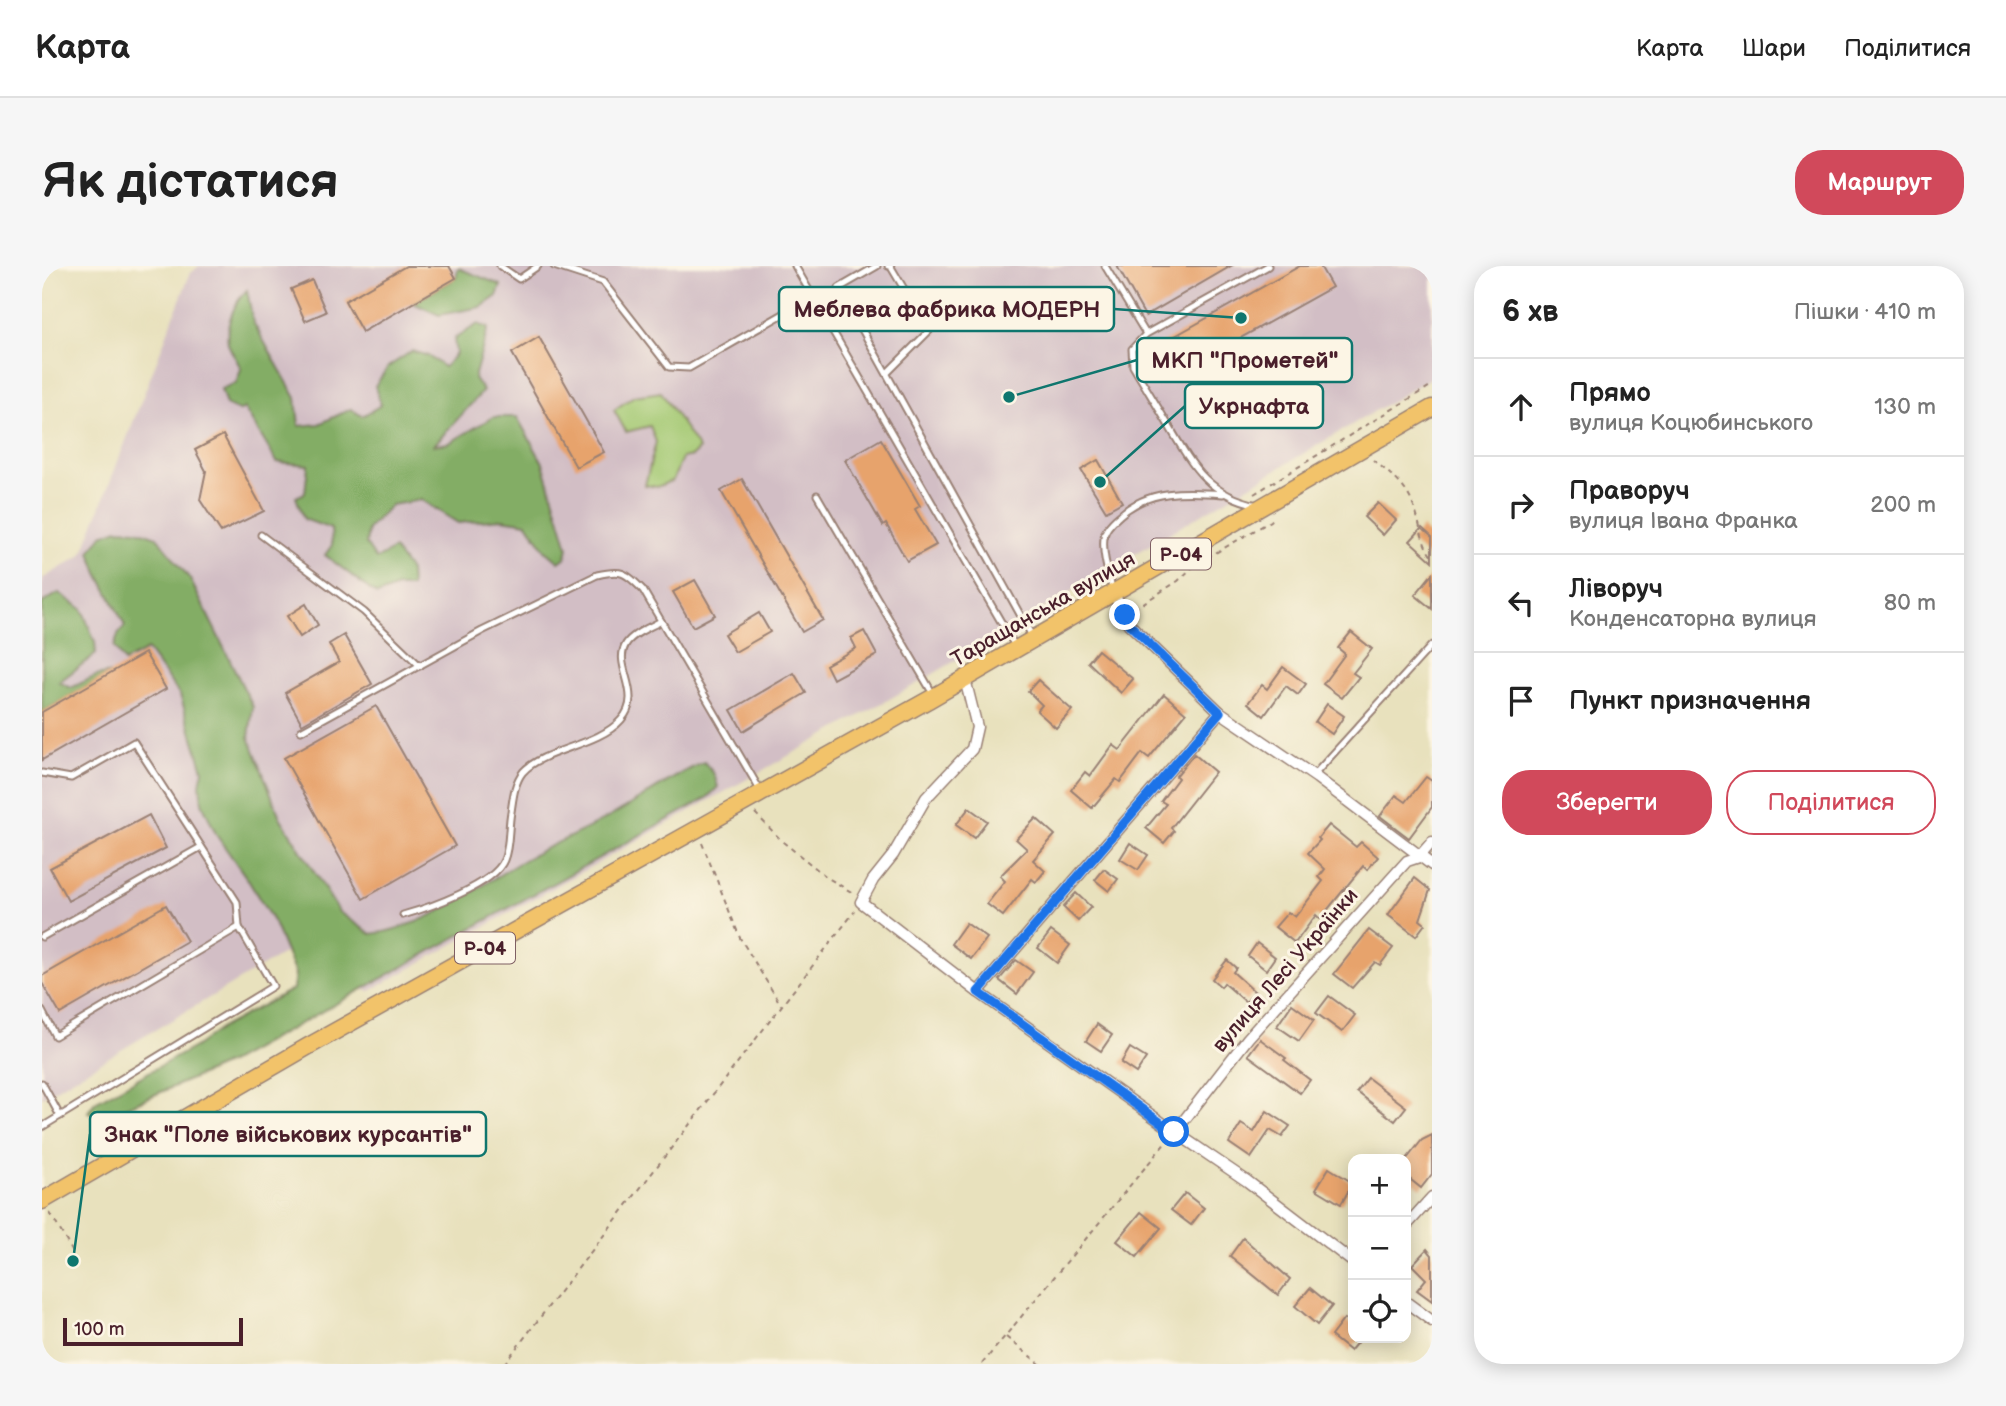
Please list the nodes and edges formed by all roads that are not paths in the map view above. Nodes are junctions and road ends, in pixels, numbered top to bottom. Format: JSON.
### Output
{"nodes":[{"id":1,"x":500,"y":266,"type":"edge"},
{"id":2,"x":538,"y":266,"type":"edge"},
{"id":3,"x":554,"y":266,"type":"edge"},
{"id":4,"x":795,"y":266,"type":"edge"},
{"id":5,"x":877,"y":266,"type":"edge"},
{"id":6,"x":888,"y":266,"type":"edge"},
{"id":7,"x":1105,"y":266,"type":"edge"},
{"id":8,"x":1268,"y":266,"type":"edge"},
{"id":9,"x":813,"y":297,"type":"junction"},
{"id":10,"x":1146,"y":334,"type":"junction"},
{"id":11,"x":887,"y":373,"type":"junction"},
{"id":12,"x":1432,"y":408,"type":"edge"},
{"id":13,"x":1223,"y":494,"type":"junction"},
{"id":14,"x":817,"y":495,"type":"dead end"},
{"id":15,"x":1270,"y":511,"type":"junction"},
{"id":16,"x":261,"y":535,"type":"dead end"},
{"id":17,"x":1113,"y":592,"type":"junction"},
{"id":18,"x":661,"y":621,"type":"junction"},
{"id":19,"x":1033,"y":639,"type":"junction"},
{"id":20,"x":1432,"y":645,"type":"edge"},
{"id":21,"x":1016,"y":649,"type":"junction"},
{"id":22,"x":420,"y":666,"type":"junction"},
{"id":23,"x":965,"y":679,"type":"junction"},
{"id":24,"x":932,"y":698,"type":"junction"},
{"id":25,"x":1220,"y":712,"type":"junction"},
{"id":26,"x":301,"y":732,"type":"dead end"},
{"id":27,"x":42,"y":773,"type":"edge"},
{"id":28,"x":1313,"y":776,"type":"junction"},
{"id":29,"x":762,"y":793,"type":"junction"},
{"id":30,"x":1432,"y":842,"type":"edge"},
{"id":31,"x":201,"y":847,"type":"junction"},
{"id":32,"x":1419,"y":857,"type":"junction"},
{"id":33,"x":1432,"y":865,"type":"edge"},
{"id":34,"x":403,"y":915,"type":"dead end"},
{"id":35,"x":239,"y":927,"type":"junction"},
{"id":36,"x":42,"y":937,"type":"edge"},
{"id":37,"x":978,"y":992,"type":"junction"},
{"id":38,"x":42,"y":1011,"type":"edge"},
{"id":39,"x":42,"y":1083,"type":"edge"},
{"id":40,"x":60,"y":1116,"type":"junction"},
{"id":41,"x":42,"y":1127,"type":"edge"},
{"id":42,"x":1174,"y":1132,"type":"junction"},
{"id":43,"x":1432,"y":1197,"type":"edge"},
{"id":44,"x":42,"y":1201,"type":"edge"},
{"id":45,"x":1411,"y":1220,"type":"edge"},
{"id":46,"x":1348,"y":1258,"type":"edge"},
{"id":47,"x":1411,"y":1306,"type":"edge"},
{"id":48,"x":1432,"y":1321,"type":"edge"}],
"edges":[{"from":1,"to":2,"type":"lane"},
{"from":3,"to":9,"type":"lane"},
{"from":4,"to":9,"type":"lane"},
{"from":5,"to":11,"type":"lane"},
{"from":6,"to":11,"type":"lane"},
{"from":7,"to":10,"type":"lane"},
{"from":8,"to":10,"type":"lane"},
{"from":9,"to":21,"type":"lane"},
{"from":10,"to":13,"type":"lane"},
{"from":11,"to":19,"type":"lane"},
{"from":12,"to":15,"type":"main road","name":"Таращанська вулиця","number":"Р-04"},
{"from":13,"to":15,"type":"lane"},
{"from":13,"to":17,"type":"lane"},
{"from":14,"to":24,"type":"lane"},
{"from":15,"to":17,"type":"main road","name":"Таращанська вулиця","number":"Р-04"},
{"from":16,"to":22,"type":"lane"},
{"from":17,"to":19,"type":"main road","name":"Таращанська вулиця","number":"Р-04"},
{"from":17,"to":25,"type":"street"},
{"from":18,"to":22,"type":"lane"},
{"from":18,"to":29,"type":"lane"},
{"from":18,"to":34,"type":"lane"},
{"from":19,"to":21,"type":"main road","name":"Таращанська вулиця","number":"Р-04"},
{"from":20,"to":28,"type":"lane"},
{"from":21,"to":23,"type":"main road","name":"Таращанська вулиця","number":"Р-04"},
{"from":22,"to":26,"type":"lane"},
{"from":23,"to":24,"type":"main road","name":"Таращанська вулиця","number":"Р-04"},
{"from":23,"to":37,"type":"street"},
{"from":24,"to":29,"type":"main road","number":"Р-04"},
{"from":25,"to":28,"type":"street"},
{"from":25,"to":37,"type":"street"},
{"from":27,"to":31,"type":"lane"},
{"from":28,"to":32,"type":"street"},
{"from":29,"to":44,"type":"main road","number":"Р-04"},
{"from":30,"to":32,"type":"street","name":"вулиця Лесі Українки"},
{"from":31,"to":35,"type":"lane"},
{"from":31,"to":36,"type":"lane"},
{"from":32,"to":33,"type":"street"},
{"from":32,"to":42,"type":"street","name":"вулиця Лесі Українки"},
{"from":35,"to":38,"type":"lane"},
{"from":35,"to":40,"type":"lane"},
{"from":37,"to":42,"type":"street"},
{"from":39,"to":40,"type":"lane"},
{"from":40,"to":41,"type":"lane"},
{"from":42,"to":46,"type":"street"},
{"from":43,"to":45,"type":"street"},
{"from":47,"to":48,"type":"street"}]}
